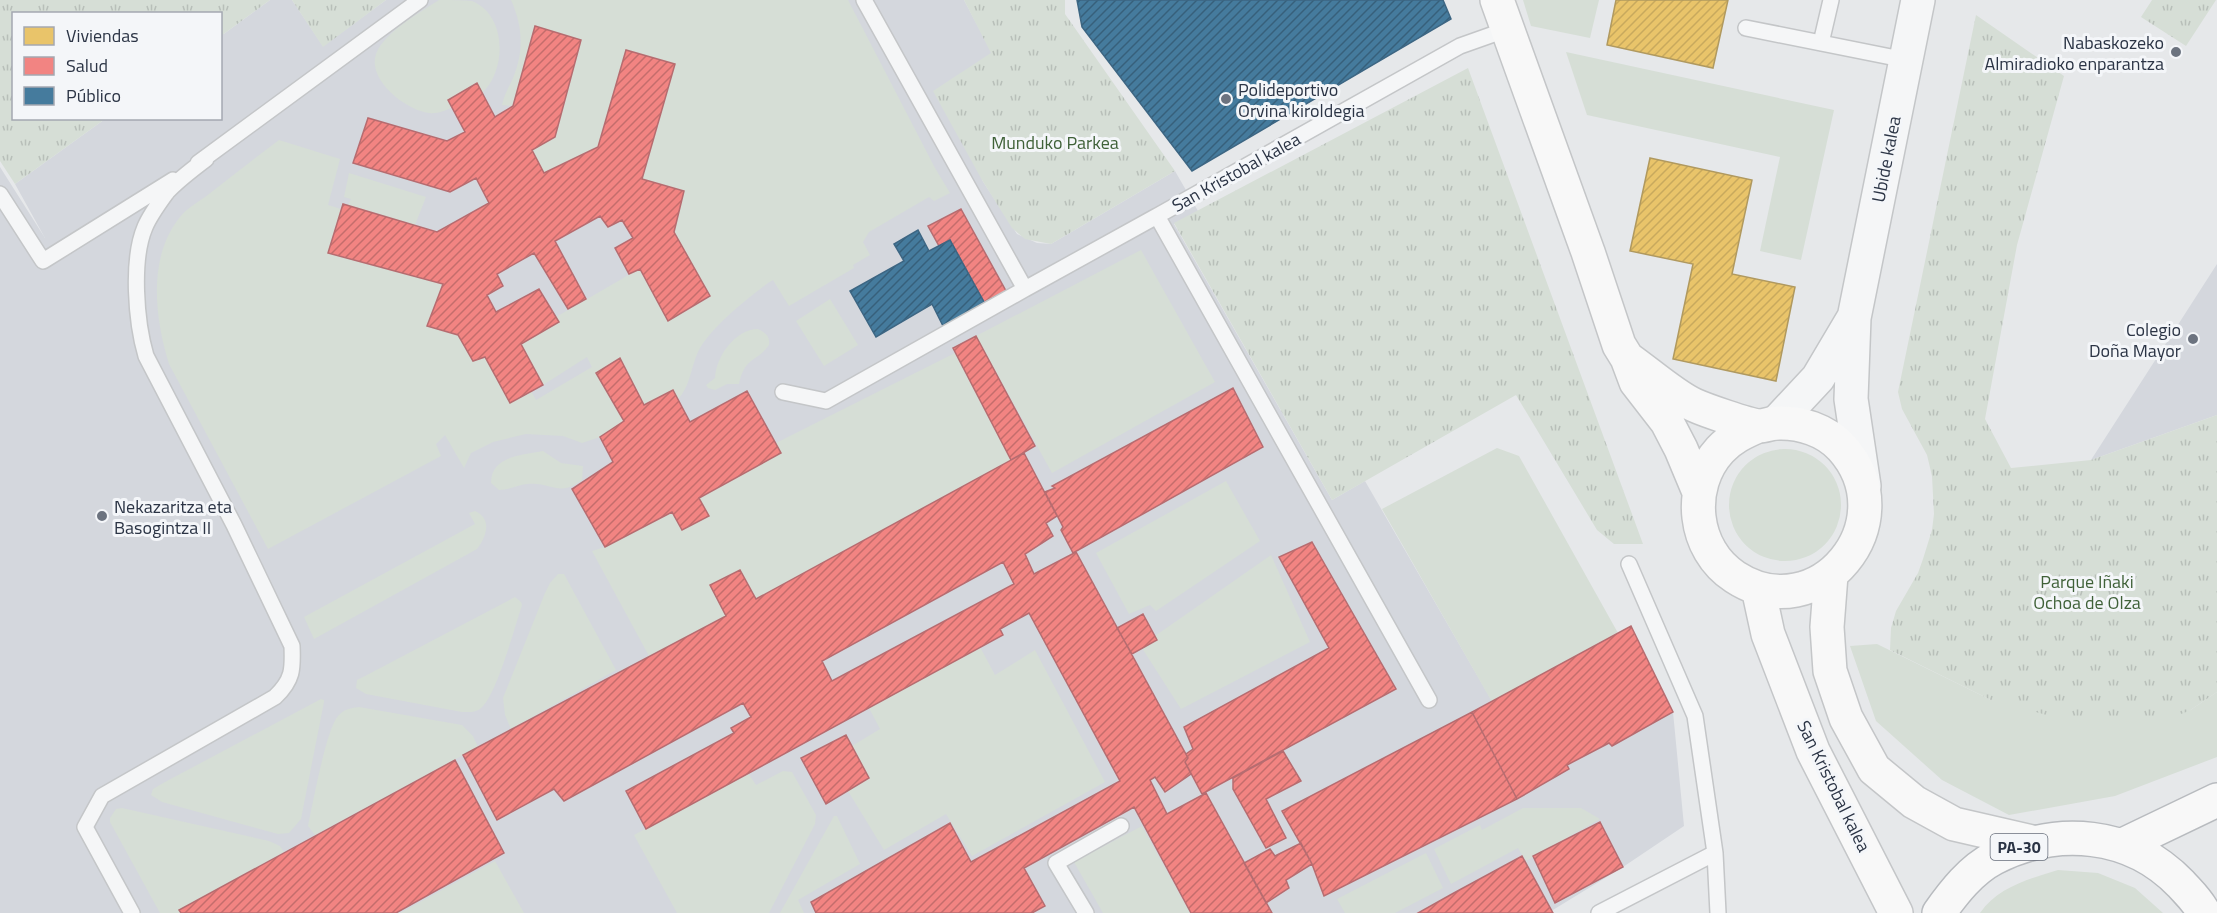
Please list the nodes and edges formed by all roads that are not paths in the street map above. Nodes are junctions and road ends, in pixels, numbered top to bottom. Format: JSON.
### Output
{"nodes":[{"id":1,"x":420,"y":0,"type":"edge"},
{"id":2,"x":864,"y":0,"type":"edge"},
{"id":3,"x":1831,"y":0,"type":"edge"},
{"id":4,"x":1918,"y":0,"type":"edge"},
{"id":5,"x":1502,"y":15,"type":"edge"},
{"id":6,"x":1746,"y":28,"type":"dead end"},
{"id":7,"x":1821,"y":43,"type":"junction"},
{"id":8,"x":1906,"y":60,"type":"junction"},
{"id":9,"x":206,"y":159,"type":"junction"},
{"id":10,"x":0,"y":194,"type":"edge"},
{"id":11,"x":1157,"y":216,"type":"junction"},
{"id":12,"x":1025,"y":289,"type":"junction"},
{"id":13,"x":1854,"y":318,"type":"junction"},
{"id":14,"x":1627,"y":358,"type":"junction"},
{"id":15,"x":783,"y":392,"type":"dead end"},
{"id":16,"x":1767,"y":424,"type":"junction"},
{"id":17,"x":1864,"y":488,"type":"junction"},
{"id":18,"x":1699,"y":492,"type":"junction"},
{"id":19,"x":1629,"y":564,"type":"dead end"},
{"id":20,"x":1831,"y":575,"type":"junction"},
{"id":21,"x":1758,"y":588,"type":"junction"},
{"id":22,"x":1429,"y":700,"type":"dead end"},
{"id":23,"x":2217,"y":800,"type":"edge"},
{"id":24,"x":1121,"y":826,"type":"dead end"},
{"id":25,"x":2032,"y":842,"type":"junction"},
{"id":26,"x":2123,"y":845,"type":"junction"},
{"id":27,"x":1715,"y":853,"type":"junction"},
{"id":28,"x":132,"y":913,"type":"edge"},
{"id":29,"x":1086,"y":913,"type":"edge"},
{"id":30,"x":1599,"y":913,"type":"edge"},
{"id":31,"x":1718,"y":913,"type":"edge"},
{"id":32,"x":1896,"y":913,"type":"edge"},
{"id":33,"x":1939,"y":913,"type":"edge"},
{"id":34,"x":2204,"y":913,"type":"edge"}],
"edges":[{"from":1,"to":9,"type":"lane"},
{"from":2,"to":12,"type":"lane"},
{"from":3,"to":7,"type":"lane"},
{"from":4,"to":8,"type":"street","name":"Ubide kalea"},
{"from":5,"to":11,"type":"lane","name":"San Kristobal kalea"},
{"from":5,"to":14,"type":"main road","name":"San Kristobal kalea"},
{"from":6,"to":7,"type":"lane"},
{"from":7,"to":8,"type":"lane"},
{"from":8,"to":13,"type":"street","name":"Ubide kalea"},
{"from":9,"to":10,"type":"lane"},
{"from":9,"to":28,"type":"lane"},
{"from":11,"to":12,"type":"lane","name":"San Kristobal kalea"},
{"from":11,"to":22,"type":"lane"},
{"from":12,"to":15,"type":"lane","name":"San Kristobal kalea"},
{"from":13,"to":16,"type":"street","name":"Ubide kalea"},
{"from":13,"to":17,"type":"street","name":"Ubide kalea"},
{"from":14,"to":16,"type":"main road","name":"San Kristobal kalea"},
{"from":14,"to":18,"type":"main road","name":"San Kristobal kalea"},
{"from":16,"to":17,"type":"main road"},
{"from":16,"to":18,"type":"main road"},
{"from":17,"to":20,"type":"main road"},
{"from":18,"to":21,"type":"main road"},
{"from":19,"to":27,"type":"lane"},
{"from":20,"to":21,"type":"main road"},
{"from":20,"to":25,"type":"main road"},
{"from":21,"to":32,"type":"main road","name":"San Kristobal kalea"},
{"from":23,"to":26,"type":"main road"},
{"from":24,"to":29,"type":"lane"},
{"from":25,"to":26,"type":"main road","number":"PA-30"},
{"from":25,"to":33,"type":"main road","number":"PA-30"},
{"from":26,"to":34,"type":"main road","number":"PA-30"},
{"from":27,"to":30,"type":"lane"},
{"from":27,"to":31,"type":"lane"}]}
